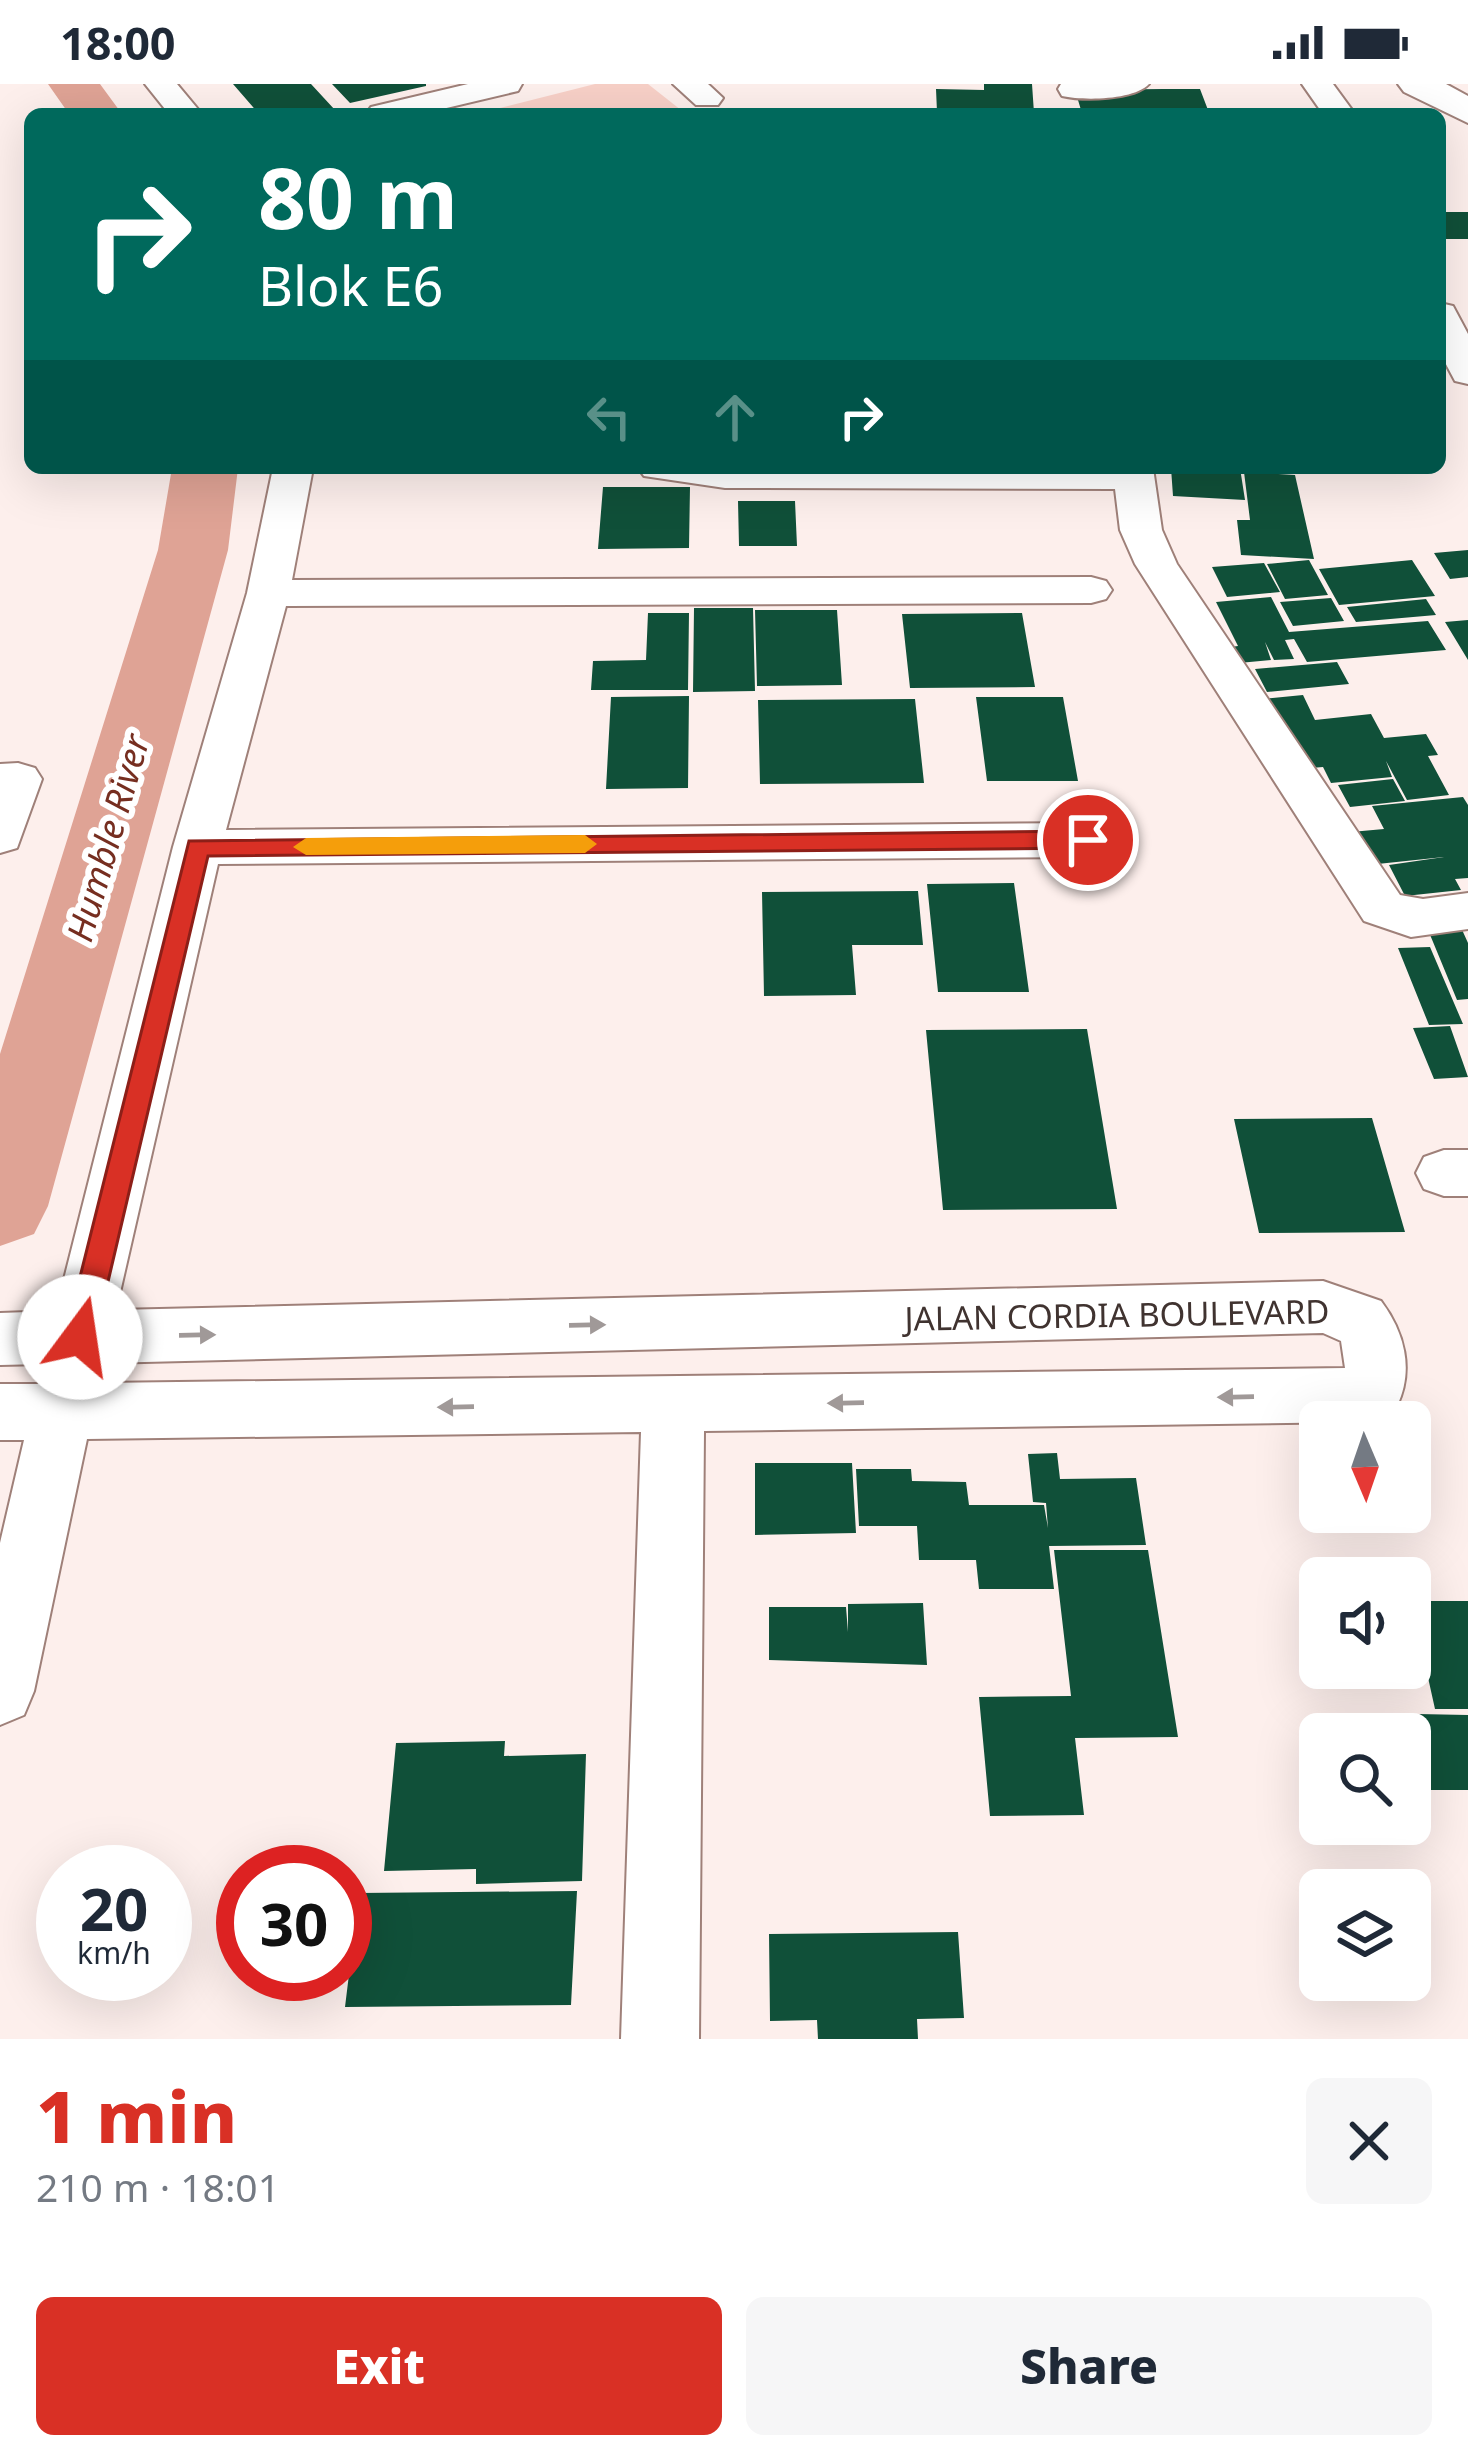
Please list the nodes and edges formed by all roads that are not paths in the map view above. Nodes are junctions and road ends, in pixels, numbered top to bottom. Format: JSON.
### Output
{"nodes":[{"id":1,"x":160,"y":84,"type":"edge"},
{"id":2,"x":507,"y":84,"type":"edge"},
{"id":3,"x":1134,"y":84,"type":"edge"},
{"id":4,"x":1417,"y":84,"type":"edge"},
{"id":5,"x":1075,"y":96,"type":"edge"},
{"id":6,"x":181,"y":108,"type":"edge"},
{"id":7,"x":407,"y":108,"type":"edge"},
{"id":8,"x":1468,"y":111,"type":"edge"},
{"id":9,"x":1446,"y":327,"type":"edge"},
{"id":10,"x":1468,"y":373,"type":"edge"},
{"id":11,"x":292,"y":474,"type":"edge"},
{"id":12,"x":708,"y":474,"type":"edge"},
{"id":13,"x":929,"y":474,"type":"edge"},
{"id":14,"x":1133,"y":474,"type":"edge"},
{"id":15,"x":1091,"y":590,"type":"dead end"},
{"id":16,"x":268,"y":592,"type":"junction"},
{"id":17,"x":0,"y":780,"type":"edge"},
{"id":18,"x":0,"y":836,"type":"edge"},
{"id":19,"x":1088,"y":840,"type":"dead end"},
{"id":20,"x":197,"y":847,"type":"junction"},
{"id":21,"x":1468,"y":911,"type":"edge"},
{"id":22,"x":39,"y":1338,"type":"edge"},
{"id":23,"x":673,"y":1405,"type":"junction"},
{"id":24,"x":22,"y":1412,"type":"edge"},
{"id":25,"x":0,"y":1691,"type":"edge"},
{"id":26,"x":660,"y":2039,"type":"edge"}],
"edges":[{"from":1,"to":6,"type":"street"},
{"from":2,"to":7,"type":"street"},
{"from":3,"to":5,"type":"street"},
{"from":4,"to":8,"type":"highway"},
{"from":9,"to":10,"type":"street"},
{"from":11,"to":16,"type":"street"},
{"from":12,"to":13,"type":"street"},
{"from":14,"to":21,"type":"street"},
{"from":15,"to":16,"type":"street"},
{"from":16,"to":20,"type":"street"},
{"from":17,"to":18,"type":"street"},
{"from":19,"to":20,"type":"street"},
{"from":20,"to":22,"type":"street"},
{"from":22,"to":23,"type":"street","name":"JALAN CORDIA BOULEVARD","one_way":true},
{"from":22,"to":24,"type":"street"},
{"from":23,"to":24,"type":"street","name":"JALAN CORDIA BOULEVARD","one_way":true},
{"from":23,"to":26,"type":"street"},
{"from":24,"to":25,"type":"street"}]}
